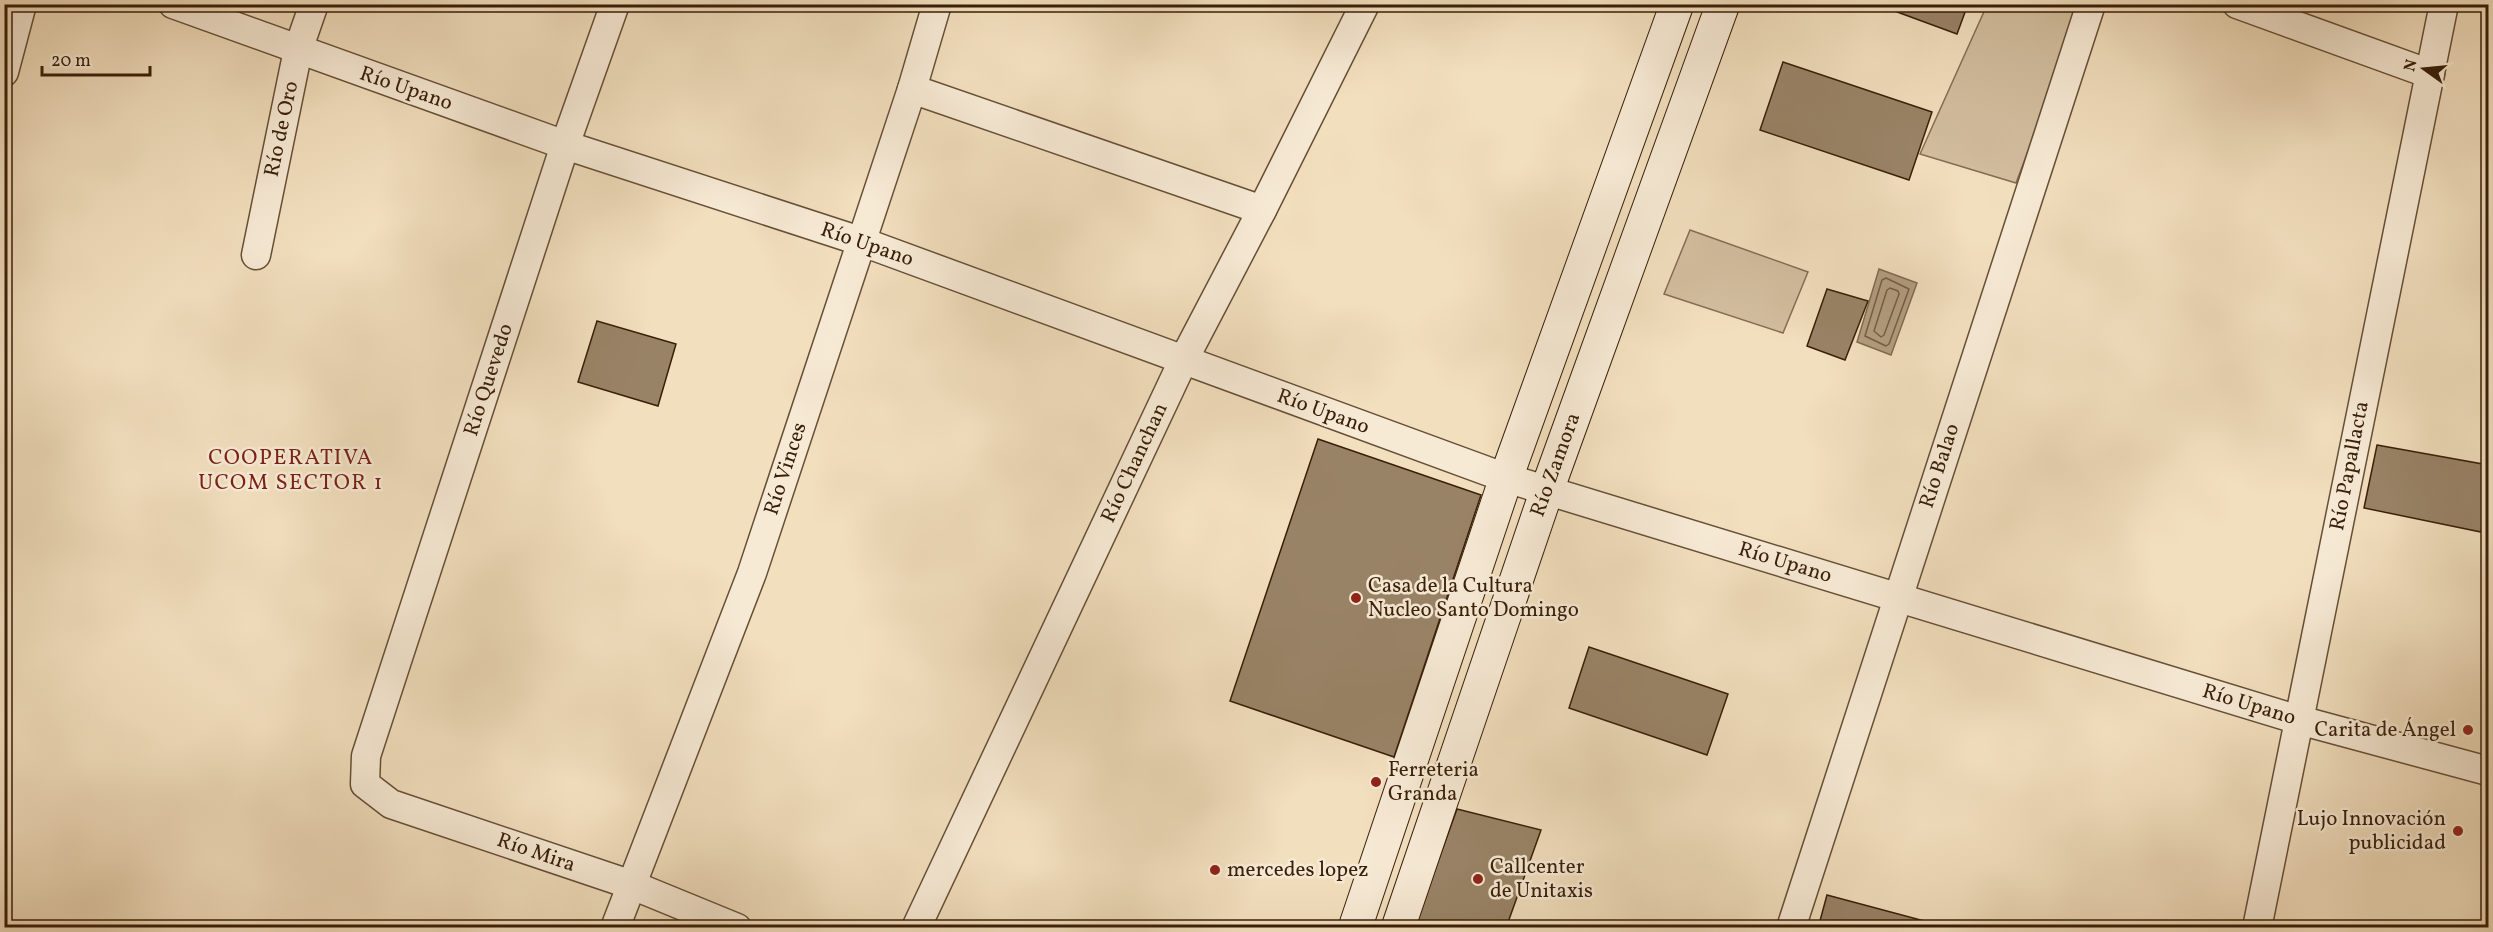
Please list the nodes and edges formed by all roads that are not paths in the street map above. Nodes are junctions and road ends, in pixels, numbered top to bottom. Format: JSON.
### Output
{"nodes":[{"id":1,"x":22,"y":4,"type":"edge"},
{"id":2,"x":173,"y":4,"type":"edge"},
{"id":3,"x":314,"y":4,"type":"edge"},
{"id":4,"x":615,"y":4,"type":"edge"},
{"id":5,"x":937,"y":4,"type":"edge"},
{"id":6,"x":1365,"y":4,"type":"edge"},
{"id":7,"x":1677,"y":4,"type":"edge"},
{"id":8,"x":1723,"y":4,"type":"edge"},
{"id":9,"x":2091,"y":4,"type":"edge"},
{"id":10,"x":2237,"y":4,"type":"edge"},
{"id":11,"x":2444,"y":4,"type":"edge"},
{"id":12,"x":298,"y":50,"type":"junction"},
{"id":13,"x":4,"y":72,"type":"edge"},
{"id":14,"x":2430,"y":74,"type":"junction"},
{"id":15,"x":912,"y":89,"type":"junction"},
{"id":16,"x":566,"y":145,"type":"junction"},
{"id":17,"x":1262,"y":210,"type":"junction"},
{"id":18,"x":860,"y":241,"type":"junction"},
{"id":19,"x":256,"y":255,"type":"dead end"},
{"id":20,"x":1183,"y":361,"type":"junction"},
{"id":21,"x":1506,"y":478,"type":"junction"},
{"id":22,"x":1547,"y":490,"type":"junction"},
{"id":23,"x":1897,"y":597,"type":"junction"},
{"id":24,"x":2299,"y":720,"type":"junction"},
{"id":25,"x":366,"y":756,"type":"joint"},
{"id":26,"x":2488,"y":771,"type":"edge"},
{"id":27,"x":632,"y":885,"type":"junction"},
{"id":28,"x":615,"y":927,"type":"edge"},
{"id":29,"x":737,"y":927,"type":"edge"},
{"id":30,"x":916,"y":927,"type":"edge"},
{"id":31,"x":1355,"y":927,"type":"edge"},
{"id":32,"x":1398,"y":927,"type":"edge"},
{"id":33,"x":1791,"y":927,"type":"edge"},
{"id":34,"x":2257,"y":927,"type":"edge"}],
"edges":[{"from":1,"to":13,"type":"street"},
{"from":2,"to":12,"type":"street","name":"Río Upano"},
{"from":3,"to":12,"type":"street","name":"Río de Oro"},
{"from":4,"to":16,"type":"street","name":"Río Quevedo"},
{"from":5,"to":15,"type":"street","name":"Río Vinces"},
{"from":6,"to":17,"type":"street","name":"Río Chanchan"},
{"from":7,"to":21,"type":"street","name":"Río Zamora"},
{"from":8,"to":22,"type":"street","name":"Río Zamora"},
{"from":9,"to":23,"type":"street","name":"Río Balao"},
{"from":10,"to":14,"type":"street"},
{"from":11,"to":14,"type":"street","name":"Río Papallacta"},
{"from":12,"to":16,"type":"street","name":"Río Upano"},
{"from":12,"to":19,"type":"street","name":"Río de Oro"},
{"from":14,"to":24,"type":"street","name":"Río Papallacta"},
{"from":15,"to":17,"type":"street"},
{"from":15,"to":18,"type":"street","name":"Río Vinces"},
{"from":16,"to":18,"type":"street","name":"Río Upano"},
{"from":16,"to":25,"type":"street","name":"Río Quevedo"},
{"from":17,"to":20,"type":"street","name":"Río Chanchan"},
{"from":18,"to":20,"type":"street","name":"Río Upano"},
{"from":18,"to":27,"type":"street","name":"Río Vinces"},
{"from":20,"to":21,"type":"street","name":"Río Upano"},
{"from":20,"to":30,"type":"street","name":"Río Chanchan"},
{"from":21,"to":22,"type":"street","name":"Río Upano"},
{"from":21,"to":31,"type":"street","name":"Río Zamora"},
{"from":22,"to":23,"type":"street","name":"Río Upano"},
{"from":22,"to":32,"type":"street","name":"Río Zamora"},
{"from":23,"to":24,"type":"street","name":"Río Upano"},
{"from":23,"to":33,"type":"street","name":"Río Balao"},
{"from":24,"to":26,"type":"street","name":"Río Upano"},
{"from":24,"to":34,"type":"street","name":"Río Papallacta"},
{"from":25,"to":27,"type":"street","name":"Río Mira"},
{"from":27,"to":28,"type":"street","name":"Río Vinces"},
{"from":27,"to":29,"type":"street","name":"Río Mira"}]}
